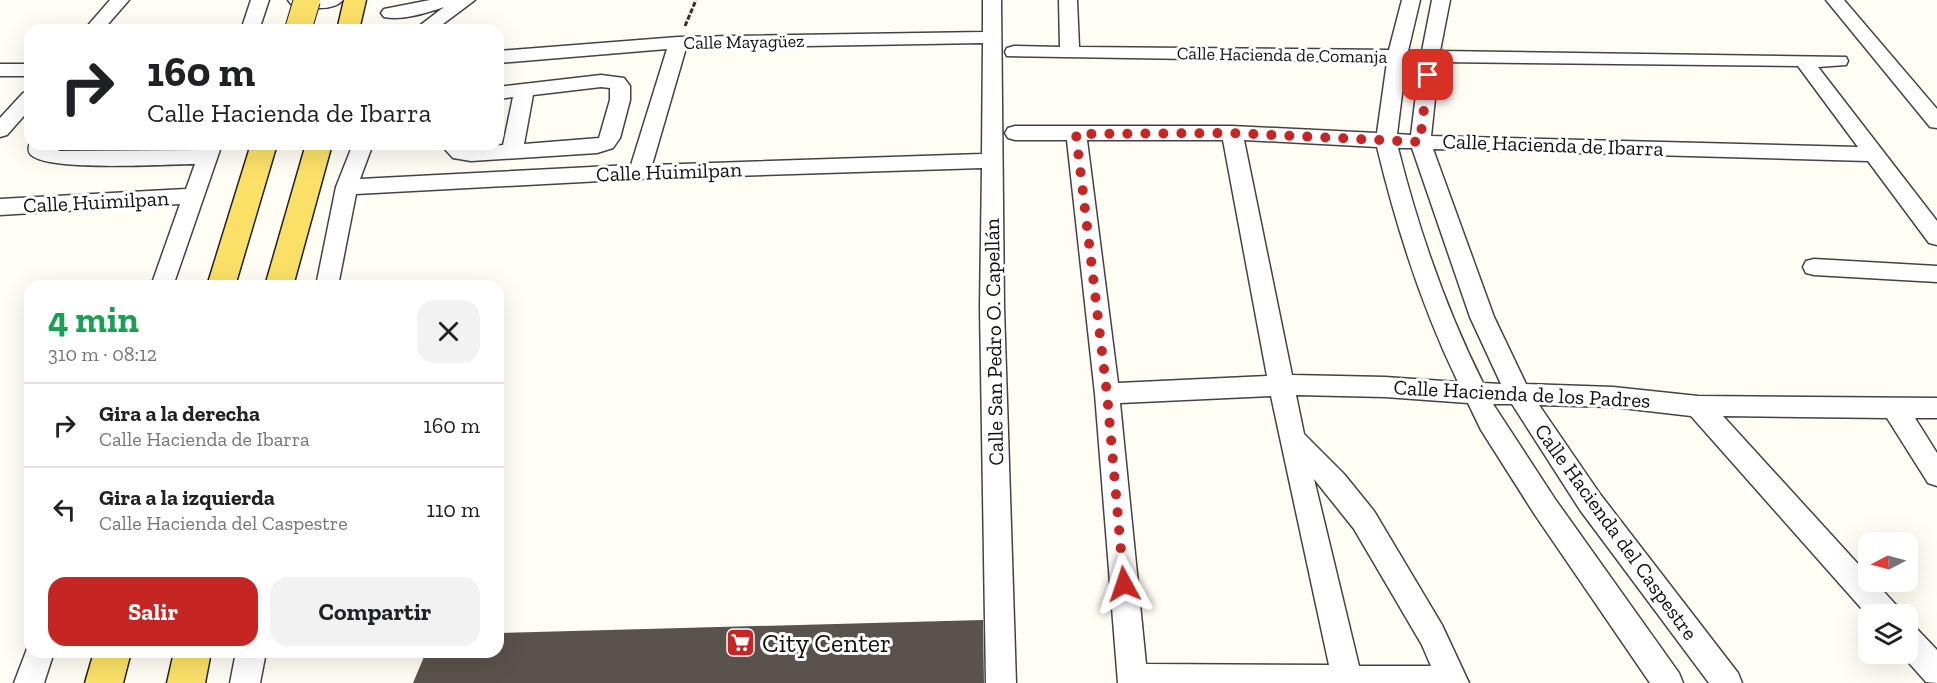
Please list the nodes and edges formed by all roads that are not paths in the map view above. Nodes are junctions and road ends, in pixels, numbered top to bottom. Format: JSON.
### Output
{"nodes":[{"id":1,"x":120,"y":0,"type":"edge"},
{"id":2,"x":260,"y":0,"type":"edge"},
{"id":3,"x":297,"y":0,"type":"edge"},
{"id":4,"x":307,"y":0,"type":"edge"},
{"id":5,"x":334,"y":0,"type":"edge"},
{"id":6,"x":355,"y":0,"type":"edge"},
{"id":7,"x":448,"y":0,"type":"edge"},
{"id":8,"x":465,"y":0,"type":"edge"},
{"id":9,"x":992,"y":0,"type":"edge"},
{"id":10,"x":1068,"y":0,"type":"edge"},
{"id":11,"x":1411,"y":0,"type":"edge"},
{"id":12,"x":1442,"y":0,"type":"edge"},
{"id":13,"x":1835,"y":0,"type":"edge"},
{"id":14,"x":389,"y":14,"type":"edge"},
{"id":15,"x":98,"y":24,"type":"edge"},
{"id":16,"x":252,"y":24,"type":"edge"},
{"id":17,"x":300,"y":24,"type":"edge"},
{"id":18,"x":349,"y":24,"type":"edge"},
{"id":19,"x":431,"y":24,"type":"edge"},
{"id":20,"x":990,"y":37,"type":"junction"},
{"id":21,"x":678,"y":44,"type":"junction"},
{"id":22,"x":1014,"y":52,"type":"dead end"},
{"id":23,"x":1070,"y":52,"type":"junction"},
{"id":24,"x":1431,"y":56,"type":"junction"},
{"id":25,"x":504,"y":57,"type":"edge"},
{"id":26,"x":1397,"y":57,"type":"junction"},
{"id":27,"x":1839,"y":60,"type":"dead end"},
{"id":28,"x":1804,"y":61,"type":"junction"},
{"id":29,"x":0,"y":70,"type":"edge"},
{"id":30,"x":24,"y":70,"type":"edge"},
{"id":31,"x":525,"y":89,"type":"junction"},
{"id":32,"x":1911,"y":90,"type":"junction"},
{"id":33,"x":1937,"y":90,"type":"edge"},
{"id":34,"x":504,"y":92,"type":"edge"},
{"id":35,"x":24,"y":104,"type":"edge"},
{"id":36,"x":1937,"y":122,"type":"edge"},
{"id":37,"x":0,"y":130,"type":"edge"},
{"id":38,"x":1015,"y":133,"type":"dead end"},
{"id":39,"x":1232,"y":133,"type":"junction"},
{"id":40,"x":1076,"y":134,"type":"junction"},
{"id":41,"x":1386,"y":140,"type":"junction"},
{"id":42,"x":1420,"y":142,"type":"junction"},
{"id":43,"x":39,"y":150,"type":"edge"},
{"id":44,"x":115,"y":150,"type":"edge"},
{"id":45,"x":210,"y":150,"type":"edge"},
{"id":46,"x":262,"y":150,"type":"edge"},
{"id":47,"x":317,"y":150,"type":"edge"},
{"id":48,"x":365,"y":150,"type":"edge"},
{"id":49,"x":462,"y":150,"type":"edge"},
{"id":50,"x":83,"y":151,"type":"edge"},
{"id":51,"x":512,"y":151,"type":"junction"},
{"id":52,"x":1874,"y":154,"type":"junction"},
{"id":53,"x":992,"y":161,"type":"junction"},
{"id":54,"x":639,"y":172,"type":"junction"},
{"id":55,"x":347,"y":187,"type":"junction"},
{"id":56,"x":193,"y":196,"type":"junction"},
{"id":57,"x":0,"y":207,"type":"edge"},
{"id":58,"x":1937,"y":237,"type":"edge"},
{"id":59,"x":1814,"y":267,"type":"dead end"},
{"id":60,"x":1937,"y":274,"type":"edge"},
{"id":61,"x":164,"y":280,"type":"edge"},
{"id":62,"x":223,"y":280,"type":"edge"},
{"id":63,"x":281,"y":280,"type":"edge"},
{"id":64,"x":328,"y":280,"type":"edge"},
{"id":65,"x":1282,"y":386,"type":"junction"},
{"id":66,"x":1475,"y":393,"type":"junction"},
{"id":67,"x":1518,"y":393,"type":"junction"},
{"id":68,"x":1107,"y":394,"type":"junction"},
{"id":69,"x":1698,"y":406,"type":"junction"},
{"id":70,"x":1937,"y":408,"type":"edge"},
{"id":71,"x":1895,"y":409,"type":"junction"},
{"id":72,"x":1292,"y":439,"type":"junction"},
{"id":73,"x":1937,"y":475,"type":"edge"},
{"id":74,"x":1876,"y":604,"type":"edge"},
{"id":75,"x":1918,"y":651,"type":"edge"},
{"id":76,"x":37,"y":658,"type":"edge"},
{"id":77,"x":111,"y":658,"type":"edge"},
{"id":78,"x":192,"y":658,"type":"edge"},
{"id":79,"x":251,"y":658,"type":"edge"},
{"id":80,"x":1937,"y":672,"type":"edge"},
{"id":81,"x":1347,"y":680,"type":"junction"},
{"id":82,"x":1133,"y":681,"type":"edge"},
{"id":83,"x":1454,"y":682,"type":"edge"},
{"id":84,"x":29,"y":683,"type":"edge"},
{"id":85,"x":104,"y":683,"type":"edge"},
{"id":86,"x":186,"y":683,"type":"edge"},
{"id":87,"x":245,"y":683,"type":"edge"},
{"id":88,"x":1001,"y":683,"type":"edge"},
{"id":89,"x":1668,"y":683,"type":"edge"},
{"id":90,"x":1727,"y":683,"type":"edge"}],
"edges":[{"from":1,"to":15,"type":"street"},
{"from":2,"to":16,"type":"street"},
{"from":3,"to":5,"type":"street"},
{"from":4,"to":17,"type":"main road","bridge":true},
{"from":6,"to":18,"type":"main road"},
{"from":7,"to":14,"type":"street"},
{"from":8,"to":19,"type":"street"},
{"from":9,"to":20,"type":"street","name":"Calle San Pedro O. Capellán"},
{"from":10,"to":23,"type":"street"},
{"from":11,"to":26,"type":"street","name":"Calle Hacienda del Caspestre"},
{"from":12,"to":24,"type":"street","name":"Calle Hacienda del Caspestre"},
{"from":13,"to":32,"type":"street"},
{"from":20,"to":21,"type":"street","name":"Calle Mayagüez"},
{"from":20,"to":53,"type":"street","name":"Calle San Pedro O. Capellán"},
{"from":21,"to":25,"type":"street","name":"Calle Mayagüez"},
{"from":21,"to":54,"type":"street"},
{"from":22,"to":23,"type":"street","name":"Calle Hacienda de Comanja"},
{"from":23,"to":26,"type":"street","name":"Calle Hacienda de Comanja"},
{"from":24,"to":26,"type":"street","name":"Calle Hacienda de Comanja"},
{"from":24,"to":28,"type":"street","name":"Calle Hacienda de Comanja"},
{"from":24,"to":42,"type":"street","name":"Calle Hacienda del Caspestre"},
{"from":26,"to":41,"type":"street","name":"Calle Hacienda del Caspestre"},
{"from":27,"to":28,"type":"street","name":"Calle Hacienda de Comanja"},
{"from":28,"to":52,"type":"street"},
{"from":29,"to":30,"type":"street"},
{"from":31,"to":34,"type":"street"},
{"from":31,"to":51,"type":"street"},
{"from":31,"to":51,"type":"street"},
{"from":32,"to":33,"type":"street"},
{"from":32,"to":36,"type":"street"},
{"from":35,"to":37,"type":"street"},
{"from":38,"to":40,"type":"street","name":"Calle Hacienda de Ibarra"},
{"from":39,"to":40,"type":"street","name":"Calle Hacienda de Ibarra"},
{"from":39,"to":41,"type":"street","name":"Calle Hacienda de Ibarra"},
{"from":39,"to":65,"type":"street"},
{"from":40,"to":68,"type":"street"},
{"from":41,"to":42,"type":"street","name":"Calle Hacienda de Ibarra"},
{"from":41,"to":66,"type":"street","name":"Calle Hacienda del Caspestre"},
{"from":42,"to":52,"type":"street","name":"Calle Hacienda de Ibarra"},
{"from":42,"to":67,"type":"street","name":"Calle Hacienda del Caspestre"},
{"from":43,"to":50,"type":"street"},
{"from":44,"to":50,"type":"street"},
{"from":45,"to":56,"type":"street"},
{"from":46,"to":62,"type":"main road"},
{"from":47,"to":63,"type":"main road"},
{"from":48,"to":55,"type":"street"},
{"from":49,"to":51,"type":"street"},
{"from":52,"to":58,"type":"street"},
{"from":53,"to":54,"type":"street","name":"Calle Huimilpan"},
{"from":53,"to":88,"type":"street","name":"Calle San Pedro O. Capellán"},
{"from":54,"to":55,"type":"street","name":"Calle Huimilpan"},
{"from":55,"to":64,"type":"street"},
{"from":56,"to":57,"type":"street","name":"Calle Huimilpan"},
{"from":56,"to":61,"type":"street"},
{"from":59,"to":60,"type":"street"},
{"from":65,"to":66,"type":"street","name":"Calle Hacienda de los Padres"},
{"from":65,"to":68,"type":"street","name":"Calle Hacienda de los Padres"},
{"from":65,"to":72,"type":"street"},
{"from":66,"to":67,"type":"street","name":"Calle Hacienda de los Padres"},
{"from":66,"to":89,"type":"street","name":"Calle Hacienda del Caspestre"},
{"from":67,"to":69,"type":"street","name":"Calle Hacienda de los Padres"},
{"from":67,"to":90,"type":"street","name":"Calle Hacienda del Caspestre"},
{"from":68,"to":82,"type":"street"},
{"from":69,"to":71,"type":"street","name":"Calle Hacienda de los Padres"},
{"from":69,"to":74,"type":"street"},
{"from":70,"to":71,"type":"street","name":"Calle Hacienda de los Padres"},
{"from":71,"to":73,"type":"street"},
{"from":72,"to":81,"type":"street"},
{"from":72,"to":83,"type":"street"},
{"from":75,"to":80,"type":"street"},
{"from":76,"to":84,"type":"street"},
{"from":77,"to":85,"type":"main road"},
{"from":78,"to":86,"type":"main road"},
{"from":79,"to":87,"type":"street"},
{"from":81,"to":82,"type":"street"},
{"from":81,"to":83,"type":"street"}]}
